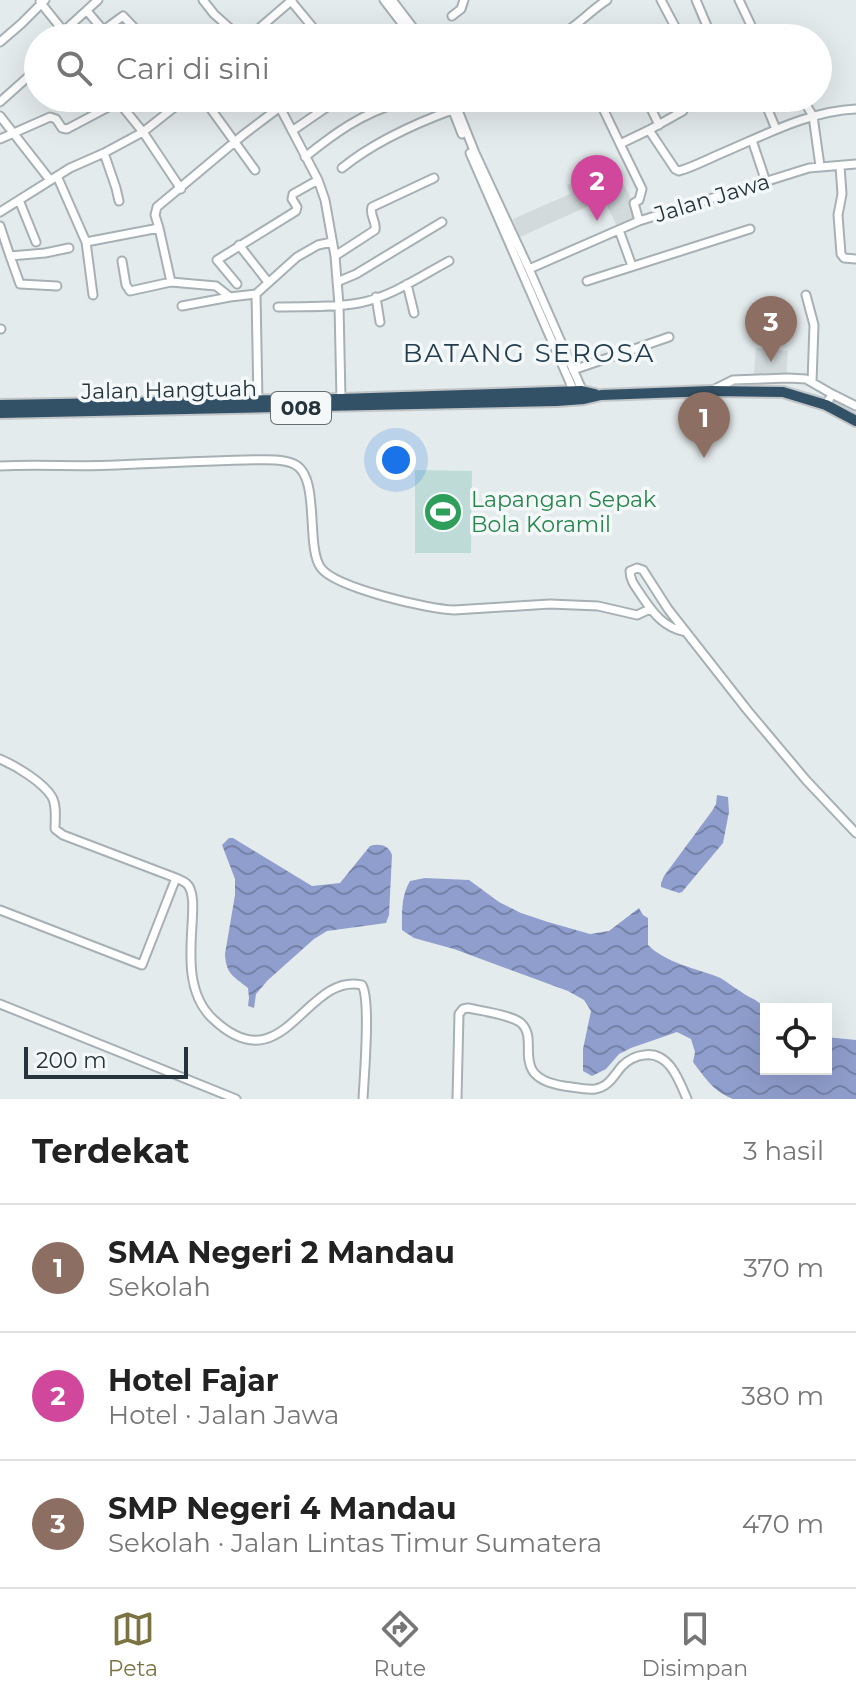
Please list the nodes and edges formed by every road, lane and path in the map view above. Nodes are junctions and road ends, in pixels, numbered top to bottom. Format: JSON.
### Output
{"nodes":[{"id":1,"x":98,"y":0,"type":"edge"},
{"id":2,"x":203,"y":0,"type":"edge"},
{"id":3,"x":384,"y":0,"type":"edge"},
{"id":4,"x":392,"y":0,"type":"edge"},
{"id":5,"x":464,"y":0,"type":"edge"},
{"id":6,"x":607,"y":0,"type":"edge"},
{"id":7,"x":661,"y":0,"type":"edge"},
{"id":8,"x":696,"y":0,"type":"edge"},
{"id":9,"x":739,"y":0,"type":"edge"},
{"id":10,"x":42,"y":1,"type":"edge"},
{"id":11,"x":291,"y":1,"type":"edge"},
{"id":12,"x":87,"y":11,"type":"junction"},
{"id":13,"x":452,"y":16,"type":"dead end"},
{"id":14,"x":58,"y":24,"type":"edge"},
{"id":15,"x":76,"y":24,"type":"edge"},
{"id":16,"x":98,"y":24,"type":"edge"},
{"id":17,"x":112,"y":24,"type":"edge"},
{"id":18,"x":131,"y":24,"type":"edge"},
{"id":19,"x":225,"y":24,"type":"edge"},
{"id":20,"x":264,"y":24,"type":"edge"},
{"id":21,"x":310,"y":24,"type":"edge"},
{"id":22,"x":402,"y":24,"type":"edge"},
{"id":23,"x":410,"y":24,"type":"edge"},
{"id":24,"x":577,"y":24,"type":"edge"},
{"id":25,"x":676,"y":24,"type":"edge"},
{"id":26,"x":706,"y":24,"type":"edge"},
{"id":27,"x":750,"y":24,"type":"edge"},
{"id":28,"x":0,"y":42,"type":"edge"},
{"id":29,"x":24,"y":81,"type":"edge"},
{"id":30,"x":0,"y":102,"type":"edge"},
{"id":31,"x":856,"y":109,"type":"edge"},
{"id":32,"x":832,"y":111,"type":"edge"},
{"id":33,"x":96,"y":112,"type":"edge"},
{"id":34,"x":127,"y":112,"type":"edge"},
{"id":35,"x":168,"y":112,"type":"edge"},
{"id":36,"x":214,"y":112,"type":"edge"},
{"id":37,"x":268,"y":112,"type":"edge"},
{"id":38,"x":282,"y":112,"type":"edge"},
{"id":39,"x":320,"y":112,"type":"edge"},
{"id":40,"x":371,"y":112,"type":"edge"},
{"id":41,"x":447,"y":112,"type":"edge"},
{"id":42,"x":453,"y":112,"type":"edge"},
{"id":43,"x":456,"y":112,"type":"edge"},
{"id":44,"x":605,"y":112,"type":"edge"},
{"id":45,"x":653,"y":112,"type":"edge"},
{"id":46,"x":681,"y":112,"type":"edge"},
{"id":47,"x":769,"y":112,"type":"edge"},
{"id":48,"x":811,"y":112,"type":"edge"},
{"id":49,"x":828,"y":112,"type":"edge"},
{"id":50,"x":0,"y":116,"type":"edge"},
{"id":51,"x":813,"y":116,"type":"junction"},
{"id":52,"x":659,"y":125,"type":"junction"},
{"id":53,"x":776,"y":129,"type":"junction"},
{"id":54,"x":649,"y":130,"type":"junction"},
{"id":55,"x":292,"y":131,"type":"junction"},
{"id":56,"x":143,"y":132,"type":"junction"},
{"id":57,"x":14,"y":133,"type":"junction"},
{"id":58,"x":0,"y":139,"type":"edge"},
{"id":59,"x":752,"y":140,"type":"junction"},
{"id":60,"x":236,"y":142,"type":"junction"},
{"id":61,"x":620,"y":144,"type":"junction"},
{"id":62,"x":104,"y":153,"type":"junction"},
{"id":63,"x":305,"y":157,"type":"junction"},
{"id":64,"x":856,"y":164,"type":"edge"},
{"id":65,"x":820,"y":166,"type":"junction"},
{"id":66,"x":840,"y":166,"type":"junction"},
{"id":67,"x":342,"y":168,"type":"dead end"},
{"id":68,"x":255,"y":170,"type":"dead end"},
{"id":69,"x":54,"y":178,"type":"junction"},
{"id":70,"x":434,"y":178,"type":"dead end"},
{"id":71,"x":318,"y":180,"type":"junction"},
{"id":72,"x":766,"y":182,"type":"junction"},
{"id":73,"x":181,"y":189,"type":"junction"},
{"id":74,"x":19,"y":200,"type":"junction"},
{"id":75,"x":119,"y":201,"type":"dead end"},
{"id":76,"x":0,"y":212,"type":"edge"},
{"id":77,"x":639,"y":221,"type":"junction"},
{"id":78,"x":442,"y":222,"type":"dead end"},
{"id":79,"x":0,"y":226,"type":"edge"},
{"id":80,"x":159,"y":228,"type":"junction"},
{"id":81,"x":750,"y":229,"type":"dead end"},
{"id":82,"x":619,"y":230,"type":"junction"},
{"id":83,"x":36,"y":242,"type":"dead end"},
{"id":84,"x":86,"y":242,"type":"junction"},
{"id":85,"x":332,"y":242,"type":"junction"},
{"id":86,"x":239,"y":245,"type":"junction"},
{"id":87,"x":69,"y":248,"type":"dead end"},
{"id":88,"x":10,"y":256,"type":"junction"},
{"id":89,"x":335,"y":256,"type":"junction"},
{"id":90,"x":856,"y":259,"type":"edge"},
{"id":91,"x":122,"y":261,"type":"dead end"},
{"id":92,"x":449,"y":261,"type":"dead end"},
{"id":93,"x":632,"y":266,"type":"junction"},
{"id":94,"x":529,"y":269,"type":"junction"},
{"id":95,"x":587,"y":281,"type":"dead end"},
{"id":96,"x":171,"y":282,"type":"junction"},
{"id":97,"x":268,"y":282,"type":"junction"},
{"id":98,"x":337,"y":282,"type":"junction"},
{"id":99,"x":237,"y":284,"type":"dead end"},
{"id":100,"x":407,"y":284,"type":"junction"},
{"id":101,"x":57,"y":286,"type":"dead end"},
{"id":102,"x":256,"y":294,"type":"junction"},
{"id":103,"x":93,"y":295,"type":"dead end"},
{"id":104,"x":806,"y":295,"type":"dead end"},
{"id":105,"x":536,"y":296,"type":"junction"},
{"id":106,"x":230,"y":297,"type":"junction"},
{"id":107,"x":376,"y":297,"type":"junction"},
{"id":108,"x":339,"y":305,"type":"junction"},
{"id":109,"x":182,"y":306,"type":"dead end"},
{"id":110,"x":278,"y":307,"type":"dead end"},
{"id":111,"x":414,"y":313,"type":"dead end"},
{"id":112,"x":380,"y":322,"type":"dead end"},
{"id":113,"x":669,"y":337,"type":"dead end"},
{"id":114,"x":573,"y":370,"type":"junction"},
{"id":115,"x":812,"y":382,"type":"junction"},
{"id":116,"x":711,"y":391,"type":"junction"},
{"id":117,"x":832,"y":394,"type":"junction"},
{"id":118,"x":579,"y":396,"type":"junction"},
{"id":119,"x":341,"y":399,"type":"junction"},
{"id":120,"x":258,"y":401,"type":"junction"},
{"id":121,"x":410,"y":401,"type":"junction"},
{"id":122,"x":855,"y":403,"type":"edge"},
{"id":123,"x":0,"y":405,"type":"edge"},
{"id":124,"x":826,"y":405,"type":"junction"},
{"id":125,"x":0,"y":413,"type":"edge"},
{"id":126,"x":856,"y":421,"type":"edge"},
{"id":127,"x":0,"y":466,"type":"edge"},
{"id":128,"x":650,"y":609,"type":"junction"},
{"id":129,"x":686,"y":632,"type":"junction"},
{"id":130,"x":0,"y":759,"type":"edge"},
{"id":131,"x":856,"y":833,"type":"edge"},
{"id":132,"x":176,"y":878,"type":"junction"},
{"id":133,"x":0,"y":910,"type":"edge"},
{"id":134,"x":0,"y":1004,"type":"edge"},
{"id":135,"x":236,"y":1099,"type":"edge"},
{"id":136,"x":363,"y":1099,"type":"edge"},
{"id":137,"x":457,"y":1099,"type":"edge"},
{"id":138,"x":687,"y":1099,"type":"edge"}],
"edges":[{"from":1,"to":12,"type":"street"},
{"from":2,"to":19,"type":"street"},
{"from":3,"to":22,"type":"street"},
{"from":4,"to":23,"type":"street"},
{"from":5,"to":13,"type":"street"},
{"from":6,"to":24,"type":"street"},
{"from":7,"to":25,"type":"street"},
{"from":8,"to":26,"type":"street"},
{"from":9,"to":27,"type":"street"},
{"from":10,"to":14,"type":"street"},
{"from":10,"to":28,"type":"street"},
{"from":11,"to":20,"type":"street"},
{"from":11,"to":21,"type":"street"},
{"from":12,"to":15,"type":"street"},
{"from":12,"to":16,"type":"street"},
{"from":17,"to":18,"type":"street"},
{"from":29,"to":30,"type":"street"},
{"from":31,"to":32,"type":"street"},
{"from":33,"to":57,"type":"street"},
{"from":34,"to":56,"type":"street"},
{"from":35,"to":56,"type":"street"},
{"from":36,"to":60,"type":"street"},
{"from":37,"to":60,"type":"street"},
{"from":38,"to":55,"type":"street"},
{"from":39,"to":55,"type":"street"},
{"from":40,"to":63,"type":"street"},
{"from":41,"to":67,"type":"street"},
{"from":42,"to":105,"type":"street"},
{"from":43,"to":94,"type":"street"},
{"from":44,"to":61,"type":"street"},
{"from":45,"to":52,"type":"street"},
{"from":46,"to":52,"type":"street"},
{"from":47,"to":53,"type":"street"},
{"from":48,"to":51,"type":"street"},
{"from":49,"to":51,"type":"street"},
{"from":50,"to":57,"type":"street"},
{"from":51,"to":53,"type":"street"},
{"from":51,"to":65,"type":"street"},
{"from":52,"to":54,"type":"street"},
{"from":53,"to":59,"type":"street"},
{"from":54,"to":59,"type":"street"},
{"from":54,"to":61,"type":"street"},
{"from":55,"to":63,"type":"street"},
{"from":56,"to":62,"type":"street"},
{"from":56,"to":73,"type":"street"},
{"from":57,"to":58,"type":"street"},
{"from":57,"to":69,"type":"street"},
{"from":59,"to":72,"type":"street"},
{"from":60,"to":68,"type":"street"},
{"from":60,"to":73,"type":"street"},
{"from":61,"to":77,"type":"street"},
{"from":62,"to":69,"type":"street"},
{"from":62,"to":75,"type":"street"},
{"from":63,"to":71,"type":"street"},
{"from":64,"to":66,"type":"street","name":"Jalan Jawa"},
{"from":65,"to":66,"type":"street","name":"Jalan Jawa"},
{"from":65,"to":72,"type":"street","name":"Jalan Jawa"},
{"from":66,"to":90,"type":"street"},
{"from":69,"to":74,"type":"street"},
{"from":69,"to":84,"type":"street"},
{"from":70,"to":89,"type":"street"},
{"from":71,"to":85,"type":"street"},
{"from":71,"to":86,"type":"street"},
{"from":72,"to":77,"type":"street","name":"Jalan Jawa"},
{"from":73,"to":80,"type":"street"},
{"from":74,"to":76,"type":"street"},
{"from":74,"to":83,"type":"street"},
{"from":77,"to":82,"type":"street","name":"Jalan Jawa"},
{"from":78,"to":98,"type":"street"},
{"from":79,"to":88,"type":"street"},
{"from":80,"to":84,"type":"street"},
{"from":80,"to":96,"type":"street"},
{"from":81,"to":93,"type":"street"},
{"from":82,"to":93,"type":"street"},
{"from":82,"to":94,"type":"street","name":"Jalan Jawa"},
{"from":84,"to":103,"type":"street"},
{"from":85,"to":89,"type":"street"},
{"from":85,"to":97,"type":"street"},
{"from":86,"to":97,"type":"street"},
{"from":86,"to":99,"type":"street"},
{"from":87,"to":88,"type":"street"},
{"from":88,"to":101,"type":"street"},
{"from":89,"to":98,"type":"street"},
{"from":91,"to":96,"type":"street"},
{"from":92,"to":100,"type":"street"},
{"from":93,"to":95,"type":"street"},
{"from":94,"to":105,"type":"street"},
{"from":96,"to":106,"type":"street"},
{"from":97,"to":102,"type":"street"},
{"from":98,"to":108,"type":"street"},
{"from":100,"to":107,"type":"street"},
{"from":100,"to":111,"type":"street"},
{"from":102,"to":106,"type":"street"},
{"from":102,"to":120,"type":"street"},
{"from":104,"to":115,"type":"street"},
{"from":105,"to":114,"type":"street"},
{"from":105,"to":118,"type":"street"},
{"from":106,"to":109,"type":"street"},
{"from":107,"to":108,"type":"street"},
{"from":107,"to":112,"type":"street"},
{"from":108,"to":110,"type":"street"},
{"from":108,"to":119,"type":"street"},
{"from":113,"to":114,"type":"street"},
{"from":114,"to":118,"type":"street"},
{"from":115,"to":116,"type":"street"},
{"from":115,"to":117,"type":"street"},
{"from":116,"to":118,"type":"highway","name":"Jalan Hangtuah","number":"008"},
{"from":116,"to":124,"type":"highway","number":"008"},
{"from":117,"to":122,"type":"street"},
{"from":117,"to":124,"type":"street"},
{"from":118,"to":121,"type":"highway","name":"Jalan Hangtuah","number":"008"},
{"from":119,"to":120,"type":"highway","name":"Jalan Hangtuah","number":"008"},
{"from":119,"to":121,"type":"highway","name":"Jalan Hangtuah","number":"008"},
{"from":120,"to":123,"type":"highway","name":"Jalan Hangtuah","number":"008"},
{"from":121,"to":125,"type":"highway","name":"Jalan Hangtuah","number":"008"},
{"from":124,"to":126,"type":"highway","number":"008"},
{"from":127,"to":128,"type":"street"},
{"from":128,"to":129,"type":"street"},
{"from":128,"to":129,"type":"street"},
{"from":129,"to":131,"type":"street"},
{"from":130,"to":132,"type":"street"},
{"from":132,"to":133,"type":"street"},
{"from":132,"to":136,"type":"street"},
{"from":134,"to":135,"type":"street"},
{"from":137,"to":138,"type":"street"}]}
